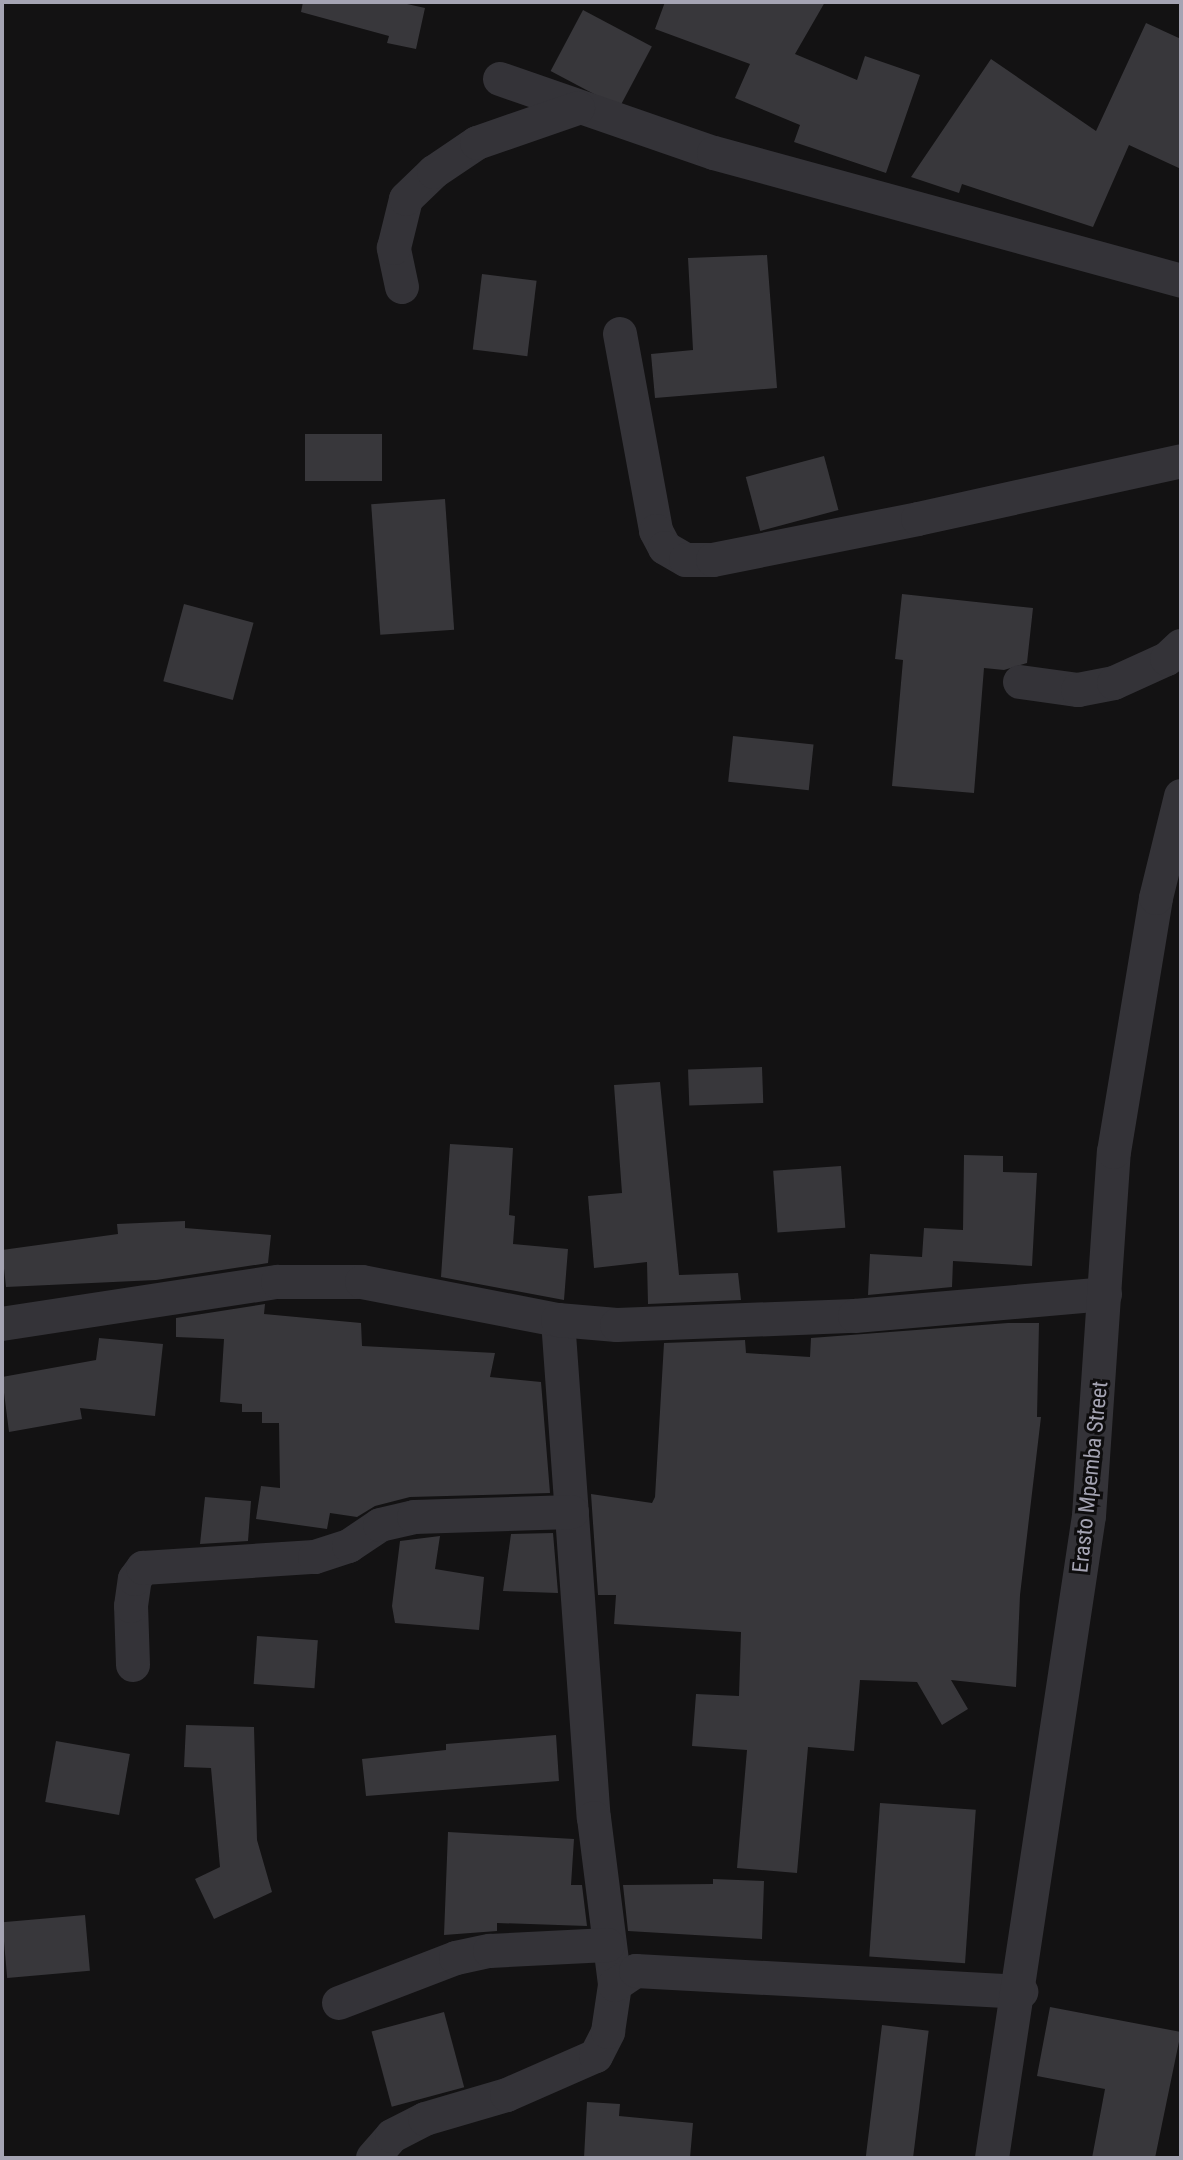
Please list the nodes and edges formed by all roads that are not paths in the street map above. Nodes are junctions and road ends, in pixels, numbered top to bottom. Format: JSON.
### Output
{"nodes":[{"id":1,"x":500,"y":79,"type":"dead end"},
{"id":2,"x":578,"y":108,"type":"junction"},
{"id":3,"x":1181,"y":281,"type":"edge"},
{"id":4,"x":402,"y":287,"type":"dead end"},
{"id":5,"x":620,"y":334,"type":"dead end"},
{"id":6,"x":1181,"y":461,"type":"edge"},
{"id":7,"x":1181,"y":646,"type":"edge"},
{"id":8,"x":1020,"y":682,"type":"dead end"},
{"id":9,"x":1181,"y":796,"type":"edge"},
{"id":10,"x":1105,"y":1294,"type":"junction"},
{"id":11,"x":558,"y":1320,"type":"junction"},
{"id":12,"x":2,"y":1324,"type":"edge"},
{"id":13,"x":572,"y":1512,"type":"junction"},
{"id":14,"x":133,"y":1665,"type":"dead end"},
{"id":15,"x":608,"y":1945,"type":"junction"},
{"id":16,"x":615,"y":1985,"type":"junction"},
{"id":17,"x":1021,"y":1992,"type":"junction"},
{"id":18,"x":339,"y":2003,"type":"dead end"},
{"id":19,"x":373,"y":2158,"type":"edge"},
{"id":20,"x":992,"y":2158,"type":"edge"}],
"edges":[{"from":1,"to":2,"type":"street"},
{"from":2,"to":3,"type":"street"},
{"from":2,"to":4,"type":"street"},
{"from":5,"to":6,"type":"street"},
{"from":7,"to":8,"type":"street"},
{"from":9,"to":10,"type":"street","name":"Erasto Mpemba Street"},
{"from":10,"to":11,"type":"street"},
{"from":10,"to":17,"type":"street","name":"Erasto Mpemba Street"},
{"from":11,"to":12,"type":"street"},
{"from":11,"to":13,"type":"street"},
{"from":13,"to":14,"type":"street"},
{"from":13,"to":15,"type":"street"},
{"from":15,"to":16,"type":"street"},
{"from":15,"to":18,"type":"street"},
{"from":16,"to":17,"type":"street"},
{"from":16,"to":19,"type":"street"},
{"from":17,"to":20,"type":"street","name":"Erasto Mpemba Street"}]}
